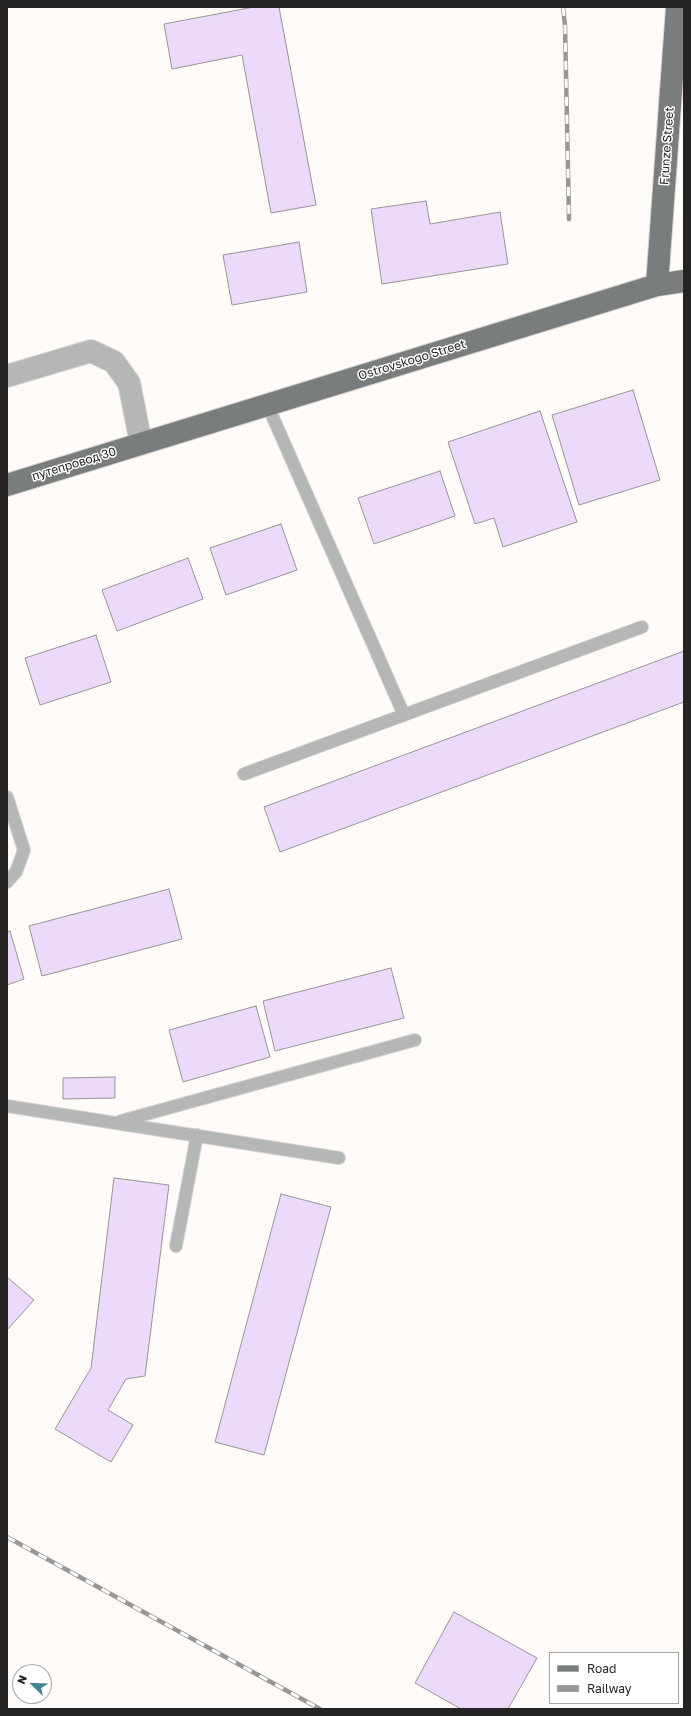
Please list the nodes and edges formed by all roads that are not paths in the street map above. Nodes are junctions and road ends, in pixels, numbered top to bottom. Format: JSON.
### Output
{"nodes":[{"id":1,"x":677,"y":7,"type":"edge"},
{"id":2,"x":684,"y":281,"type":"edge"},
{"id":3,"x":657,"y":285,"type":"junction"},
{"id":4,"x":7,"y":376,"type":"edge"},
{"id":5,"x":267,"y":404,"type":"junction"},
{"id":6,"x":141,"y":443,"type":"junction"},
{"id":7,"x":7,"y":485,"type":"edge"},
{"id":8,"x":642,"y":626,"type":"dead end"},
{"id":9,"x":404,"y":715,"type":"junction"},
{"id":10,"x":244,"y":774,"type":"dead end"},
{"id":11,"x":7,"y":797,"type":"edge"},
{"id":12,"x":7,"y":882,"type":"edge"},
{"id":13,"x":414,"y":1040,"type":"dead end"},
{"id":14,"x":7,"y":1106,"type":"edge"},
{"id":15,"x":116,"y":1123,"type":"junction"},
{"id":16,"x":197,"y":1136,"type":"junction"},
{"id":17,"x":340,"y":1158,"type":"dead end"},
{"id":18,"x":176,"y":1246,"type":"dead end"}],
"edges":[{"from":1,"to":3,"type":"main road","name":"Frunze Street"},
{"from":2,"to":3,"type":"main road","name":"Ostrovskogo Street"},
{"from":3,"to":5,"type":"main road","name":"Ostrovskogo Street"},
{"from":4,"to":6,"type":"street"},
{"from":5,"to":6,"type":"main road","name":"Ostrovskogo Street"},
{"from":5,"to":9,"type":"lane"},
{"from":6,"to":7,"type":"main road","name":"путепровод 30"},
{"from":8,"to":9,"type":"lane"},
{"from":9,"to":10,"type":"lane"},
{"from":11,"to":12,"type":"lane"},
{"from":13,"to":15,"type":"lane"},
{"from":14,"to":15,"type":"lane"},
{"from":15,"to":16,"type":"lane"},
{"from":16,"to":17,"type":"lane"},
{"from":16,"to":18,"type":"lane"}]}
